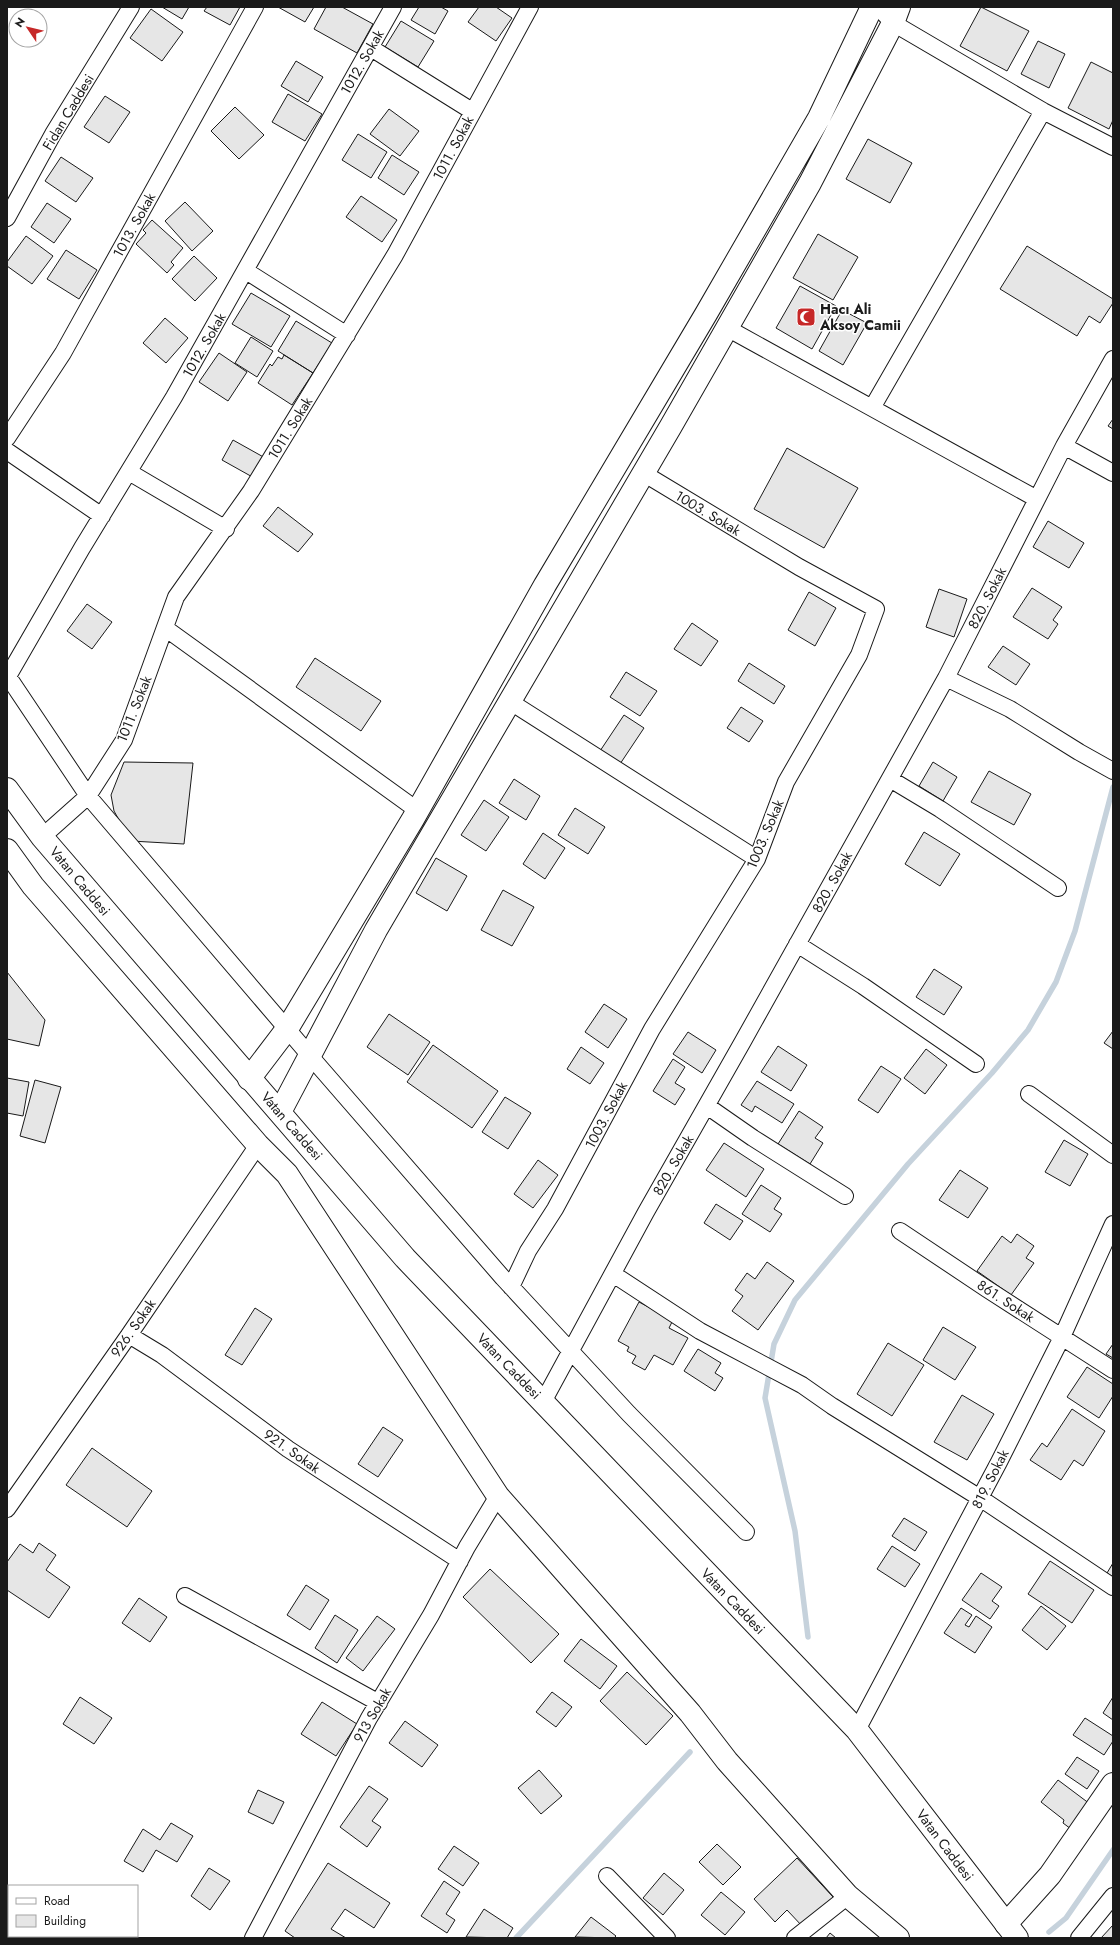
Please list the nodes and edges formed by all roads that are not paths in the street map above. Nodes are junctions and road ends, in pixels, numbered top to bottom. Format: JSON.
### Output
{"nodes":[{"id":1,"x":131,"y":7,"type":"edge"},
{"id":2,"x":255,"y":7,"type":"edge"},
{"id":3,"x":393,"y":7,"type":"edge"},
{"id":4,"x":530,"y":7,"type":"edge"},
{"id":5,"x":872,"y":7,"type":"edge"},
{"id":6,"x":878,"y":7,"type":"edge"},
{"id":7,"x":896,"y":15,"type":"edge"},
{"id":8,"x":370,"y":48,"type":"junction"},
{"id":9,"x":472,"y":111,"type":"junction"},
{"id":10,"x":1043,"y":111,"type":"junction"},
{"id":11,"x":1113,"y":147,"type":"edge"},
{"id":12,"x":7,"y":218,"type":"edge"},
{"id":13,"x":246,"y":271,"type":"junction"},
{"id":14,"x":727,"y":328,"type":"junction"},
{"id":15,"x":347,"y":335,"type":"junction"},
{"id":16,"x":1113,"y":359,"type":"edge"},
{"id":17,"x":872,"y":408,"type":"junction"},
{"id":18,"x":7,"y":438,"type":"edge"},
{"id":19,"x":1064,"y":446,"type":"junction"},
{"id":20,"x":7,"y":451,"type":"edge"},
{"id":21,"x":129,"y":472,"type":"junction"},
{"id":22,"x":643,"y":473,"type":"junction"},
{"id":23,"x":1113,"y":473,"type":"edge"},
{"id":24,"x":1038,"y":498,"type":"junction"},
{"id":25,"x":102,"y":516,"type":"junction"},
{"id":26,"x":226,"y":529,"type":"junction"},
{"id":27,"x":165,"y":628,"type":"junction"},
{"id":28,"x":8,"y":677,"type":"edge"},
{"id":29,"x":946,"y":678,"type":"junction"},
{"id":30,"x":509,"y":701,"type":"junction"},
{"id":31,"x":1109,"y":768,"type":"edge"},
{"id":32,"x":890,"y":779,"type":"junction"},
{"id":33,"x":7,"y":789,"type":"edge"},
{"id":34,"x":88,"y":796,"type":"junction"},
{"id":35,"x":417,"y":810,"type":"junction"},
{"id":36,"x":42,"y":837,"type":"junction"},
{"id":37,"x":7,"y":850,"type":"edge"},
{"id":38,"x":757,"y":859,"type":"junction"},
{"id":39,"x":1058,"y":888,"type":"dead end"},
{"id":40,"x":797,"y":944,"type":"junction"},
{"id":41,"x":287,"y":1029,"type":"junction"},
{"id":42,"x":311,"y":1057,"type":"junction"},
{"id":43,"x":976,"y":1064,"type":"dead end"},
{"id":44,"x":249,"y":1079,"type":"junction"},
{"id":45,"x":1029,"y":1094,"type":"dead end"},
{"id":46,"x":707,"y":1106,"type":"junction"},
{"id":47,"x":280,"y":1112,"type":"junction"},
{"id":48,"x":258,"y":1145,"type":"junction"},
{"id":49,"x":1113,"y":1155,"type":"edge"},
{"id":50,"x":845,"y":1196,"type":"dead end"},
{"id":51,"x":1113,"y":1224,"type":"edge"},
{"id":52,"x":900,"y":1231,"type":"dead end"},
{"id":53,"x":612,"y":1274,"type":"junction"},
{"id":54,"x":511,"y":1287,"type":"junction"},
{"id":55,"x":129,"y":1335,"type":"junction"},
{"id":56,"x":1062,"y":1337,"type":"junction"},
{"id":57,"x":571,"y":1352,"type":"junction"},
{"id":58,"x":1113,"y":1370,"type":"edge"},
{"id":59,"x":543,"y":1402,"type":"junction"},
{"id":60,"x":498,"y":1496,"type":"junction"},
{"id":61,"x":980,"y":1498,"type":"junction"},
{"id":62,"x":7,"y":1509,"type":"edge"},
{"id":63,"x":746,"y":1532,"type":"dead end"},
{"id":64,"x":460,"y":1561,"type":"junction"},
{"id":65,"x":1113,"y":1587,"type":"edge"},
{"id":66,"x":185,"y":1596,"type":"dead end"},
{"id":67,"x":378,"y":1703,"type":"junction"},
{"id":68,"x":857,"y":1730,"type":"junction"},
{"id":69,"x":1113,"y":1784,"type":"edge"},
{"id":70,"x":607,"y":1876,"type":"dead end"},
{"id":71,"x":848,"y":1896,"type":"junction"},
{"id":72,"x":1113,"y":1896,"type":"edge"},
{"id":73,"x":1012,"y":1931,"type":"edge"},
{"id":74,"x":253,"y":1938,"type":"edge"},
{"id":75,"x":667,"y":1938,"type":"edge"},
{"id":76,"x":795,"y":1938,"type":"edge"},
{"id":77,"x":898,"y":1938,"type":"edge"},
{"id":78,"x":1079,"y":1938,"type":"edge"}],
"edges":[{"from":1,"to":12,"type":"street","name":"Fidan Caddesi"},
{"from":2,"to":18,"type":"street","name":"1013. Sokak"},
{"from":3,"to":8,"type":"street","name":"1012. Sokak"},
{"from":4,"to":9,"type":"street","name":"1011. Sokak"},
{"from":5,"to":35,"type":"main road"},
{"from":6,"to":7,"type":"street"},
{"from":7,"to":10,"type":"street"},
{"from":7,"to":14,"type":"main road"},
{"from":8,"to":9,"type":"street"},
{"from":8,"to":13,"type":"street","name":"1012. Sokak"},
{"from":9,"to":15,"type":"street","name":"1011. Sokak"},
{"from":10,"to":11,"type":"street"},
{"from":10,"to":17,"type":"street"},
{"from":13,"to":15,"type":"street"},
{"from":13,"to":21,"type":"street","name":"1012. Sokak"},
{"from":14,"to":17,"type":"street"},
{"from":14,"to":22,"type":"main road"},
{"from":15,"to":26,"type":"street","name":"1011. Sokak"},
{"from":16,"to":19,"type":"street","name":"820. Sokak"},
{"from":17,"to":24,"type":"street"},
{"from":19,"to":23,"type":"street"},
{"from":19,"to":24,"type":"street","name":"820. Sokak"},
{"from":20,"to":25,"type":"street"},
{"from":21,"to":25,"type":"street","name":"1012. Sokak"},
{"from":21,"to":26,"type":"street"},
{"from":22,"to":30,"type":"main road"},
{"from":22,"to":38,"type":"street","name":"1003. Sokak"},
{"from":24,"to":29,"type":"street","name":"820. Sokak"},
{"from":25,"to":28,"type":"street","name":"1012. Sokak"},
{"from":26,"to":27,"type":"street","name":"1011. Sokak"},
{"from":27,"to":34,"type":"street","name":"1011. Sokak"},
{"from":27,"to":35,"type":"street"},
{"from":28,"to":34,"type":"street"},
{"from":29,"to":31,"type":"street"},
{"from":29,"to":32,"type":"street","name":"820. Sokak"},
{"from":30,"to":38,"type":"street"},
{"from":30,"to":42,"type":"main road"},
{"from":32,"to":39,"type":"street"},
{"from":32,"to":40,"type":"street","name":"820. Sokak"},
{"from":33,"to":36,"type":"main road","name":"Vatan Caddesi"},
{"from":34,"to":36,"type":"street","name":"1011. Sokak"},
{"from":34,"to":41,"type":"street"},
{"from":35,"to":41,"type":"main road"},
{"from":36,"to":44,"type":"main road","name":"Vatan Caddesi"},
{"from":37,"to":48,"type":"main road"},
{"from":38,"to":54,"type":"street","name":"1003. Sokak"},
{"from":40,"to":43,"type":"street"},
{"from":40,"to":46,"type":"street","name":"820. Sokak"},
{"from":41,"to":42,"type":"street"},
{"from":41,"to":44,"type":"main road"},
{"from":42,"to":47,"type":"main road"},
{"from":42,"to":54,"type":"street"},
{"from":44,"to":47,"type":"main road","name":"Vatan Caddesi"},
{"from":45,"to":49,"type":"street"},
{"from":46,"to":50,"type":"street"},
{"from":46,"to":53,"type":"street","name":"820. Sokak"},
{"from":47,"to":59,"type":"main road","name":"Vatan Caddesi"},
{"from":48,"to":55,"type":"street","name":"926. Sokak"},
{"from":48,"to":60,"type":"main road"},
{"from":51,"to":56,"type":"street","name":"819. Sokak"},
{"from":52,"to":56,"type":"street","name":"861. Sokak"},
{"from":53,"to":57,"type":"street","name":"820. Sokak"},
{"from":53,"to":61,"type":"street"},
{"from":54,"to":57,"type":"street"},
{"from":55,"to":62,"type":"street","name":"926. Sokak"},
{"from":55,"to":64,"type":"street","name":"921. Sokak"},
{"from":56,"to":58,"type":"street","name":"861. Sokak"},
{"from":56,"to":61,"type":"street","name":"819. Sokak"},
{"from":57,"to":59,"type":"street","name":"820. Sokak"},
{"from":57,"to":63,"type":"street"},
{"from":59,"to":68,"type":"main road","name":"Vatan Caddesi"},
{"from":60,"to":64,"type":"street","name":"913 Sokak"},
{"from":60,"to":71,"type":"main road"},
{"from":61,"to":65,"type":"street"},
{"from":61,"to":68,"type":"street","name":"819. Sokak"},
{"from":64,"to":67,"type":"street","name":"913 Sokak"},
{"from":66,"to":67,"type":"street"},
{"from":67,"to":74,"type":"street","name":"913 Sokak"},
{"from":68,"to":73,"type":"main road","name":"Vatan Caddesi"},
{"from":69,"to":73,"type":"main road"},
{"from":70,"to":75,"type":"street"},
{"from":71,"to":76,"type":"street"},
{"from":71,"to":77,"type":"main road"},
{"from":72,"to":78,"type":"street"}]}
